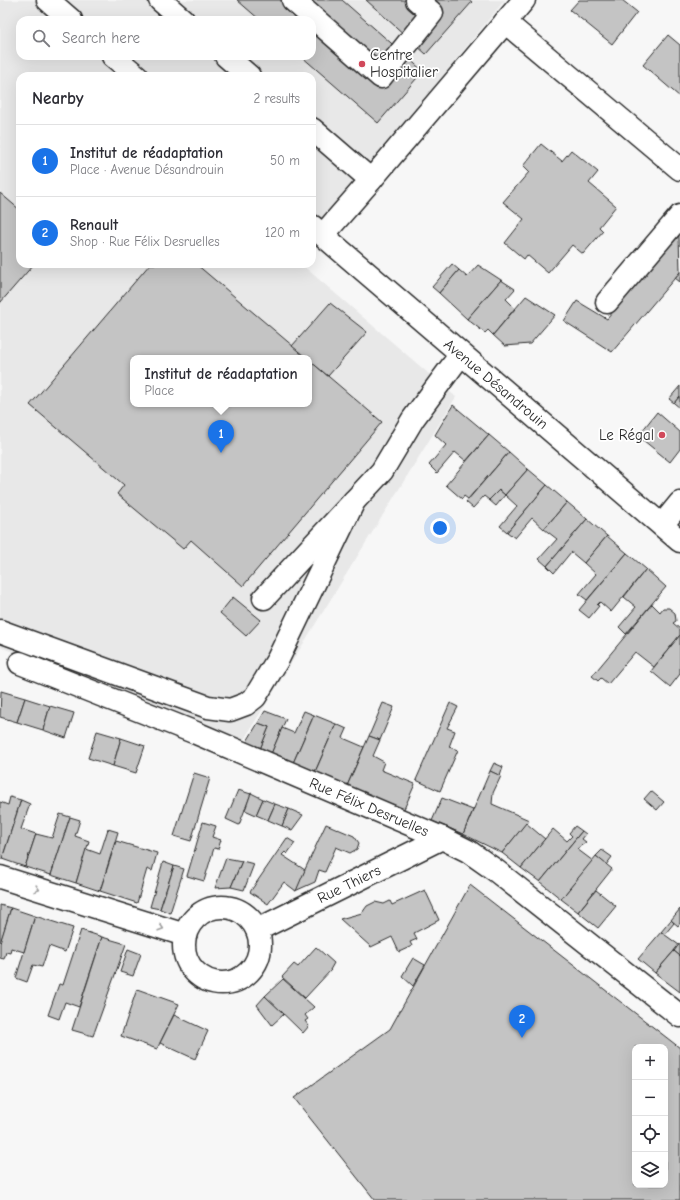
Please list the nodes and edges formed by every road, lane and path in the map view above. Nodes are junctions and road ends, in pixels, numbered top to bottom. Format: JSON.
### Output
{"nodes":[{"id":1,"x":48,"y":0,"type":"edge"},
{"id":2,"x":160,"y":0,"type":"edge"},
{"id":3,"x":293,"y":0,"type":"edge"},
{"id":4,"x":417,"y":0,"type":"edge"},
{"id":5,"x":524,"y":0,"type":"edge"},
{"id":6,"x":67,"y":16,"type":"edge"},
{"id":7,"x":178,"y":16,"type":"edge"},
{"id":8,"x":311,"y":16,"type":"edge"},
{"id":9,"x":316,"y":20,"type":"edge"},
{"id":10,"x":505,"y":22,"type":"junction"},
{"id":11,"x":118,"y":60,"type":"edge"},
{"id":12,"x":231,"y":60,"type":"edge"},
{"id":13,"x":132,"y":72,"type":"edge"},
{"id":14,"x":244,"y":72,"type":"edge"},
{"id":15,"x":316,"y":132,"type":"edge"},
{"id":16,"x":680,"y":169,"type":"edge"},
{"id":17,"x":371,"y":180,"type":"junction"},
{"id":18,"x":680,"y":216,"type":"edge"},
{"id":19,"x":317,"y":231,"type":"edge"},
{"id":20,"x":607,"y":302,"type":"dead end"},
{"id":21,"x":461,"y":354,"type":"junction"},
{"id":22,"x":354,"y":501,"type":"junction"},
{"id":23,"x":680,"y":503,"type":"edge"},
{"id":24,"x":662,"y":526,"type":"junction"},
{"id":25,"x":680,"y":541,"type":"edge"},
{"id":26,"x":264,"y":598,"type":"dead end"},
{"id":27,"x":0,"y":631,"type":"edge"},
{"id":28,"x":20,"y":663,"type":"dead end"},
{"id":29,"x":442,"y":838,"type":"junction"},
{"id":30,"x":0,"y":877,"type":"edge"},
{"id":31,"x":257,"y":930,"type":"junction"},
{"id":32,"x":185,"y":935,"type":"junction"},
{"id":33,"x":680,"y":1016,"type":"edge"}],
"edges":[{"from":1,"to":6,"type":"street"},
{"from":2,"to":7,"type":"street"},
{"from":3,"to":8,"type":"street"},
{"from":4,"to":9,"type":"street"},
{"from":5,"to":10,"type":"street"},
{"from":10,"to":16,"type":"street"},
{"from":10,"to":17,"type":"street"},
{"from":11,"to":13,"type":"street"},
{"from":12,"to":14,"type":"street"},
{"from":15,"to":17,"type":"street"},
{"from":17,"to":19,"type":"street"},
{"from":18,"to":20,"type":"street"},
{"from":19,"to":21,"type":"street","name":"Avenue Désandrouin"},
{"from":21,"to":22,"type":"street"},
{"from":21,"to":24,"type":"street","name":"Avenue Désandrouin"},
{"from":22,"to":26,"type":"street"},
{"from":22,"to":27,"type":"street"},
{"from":23,"to":24,"type":"street"},
{"from":24,"to":25,"type":"street","name":"Avenue Désandrouin"},
{"from":28,"to":29,"type":"street","name":"Rue Félix Desruelles"},
{"from":29,"to":31,"type":"street","name":"Rue Thiers"},
{"from":29,"to":33,"type":"street","name":"Rue Félix Desruelles"},
{"from":30,"to":32,"type":"street","one_way":true},
{"from":31,"to":32,"type":"street"},
{"from":31,"to":32,"type":"street"}]}
